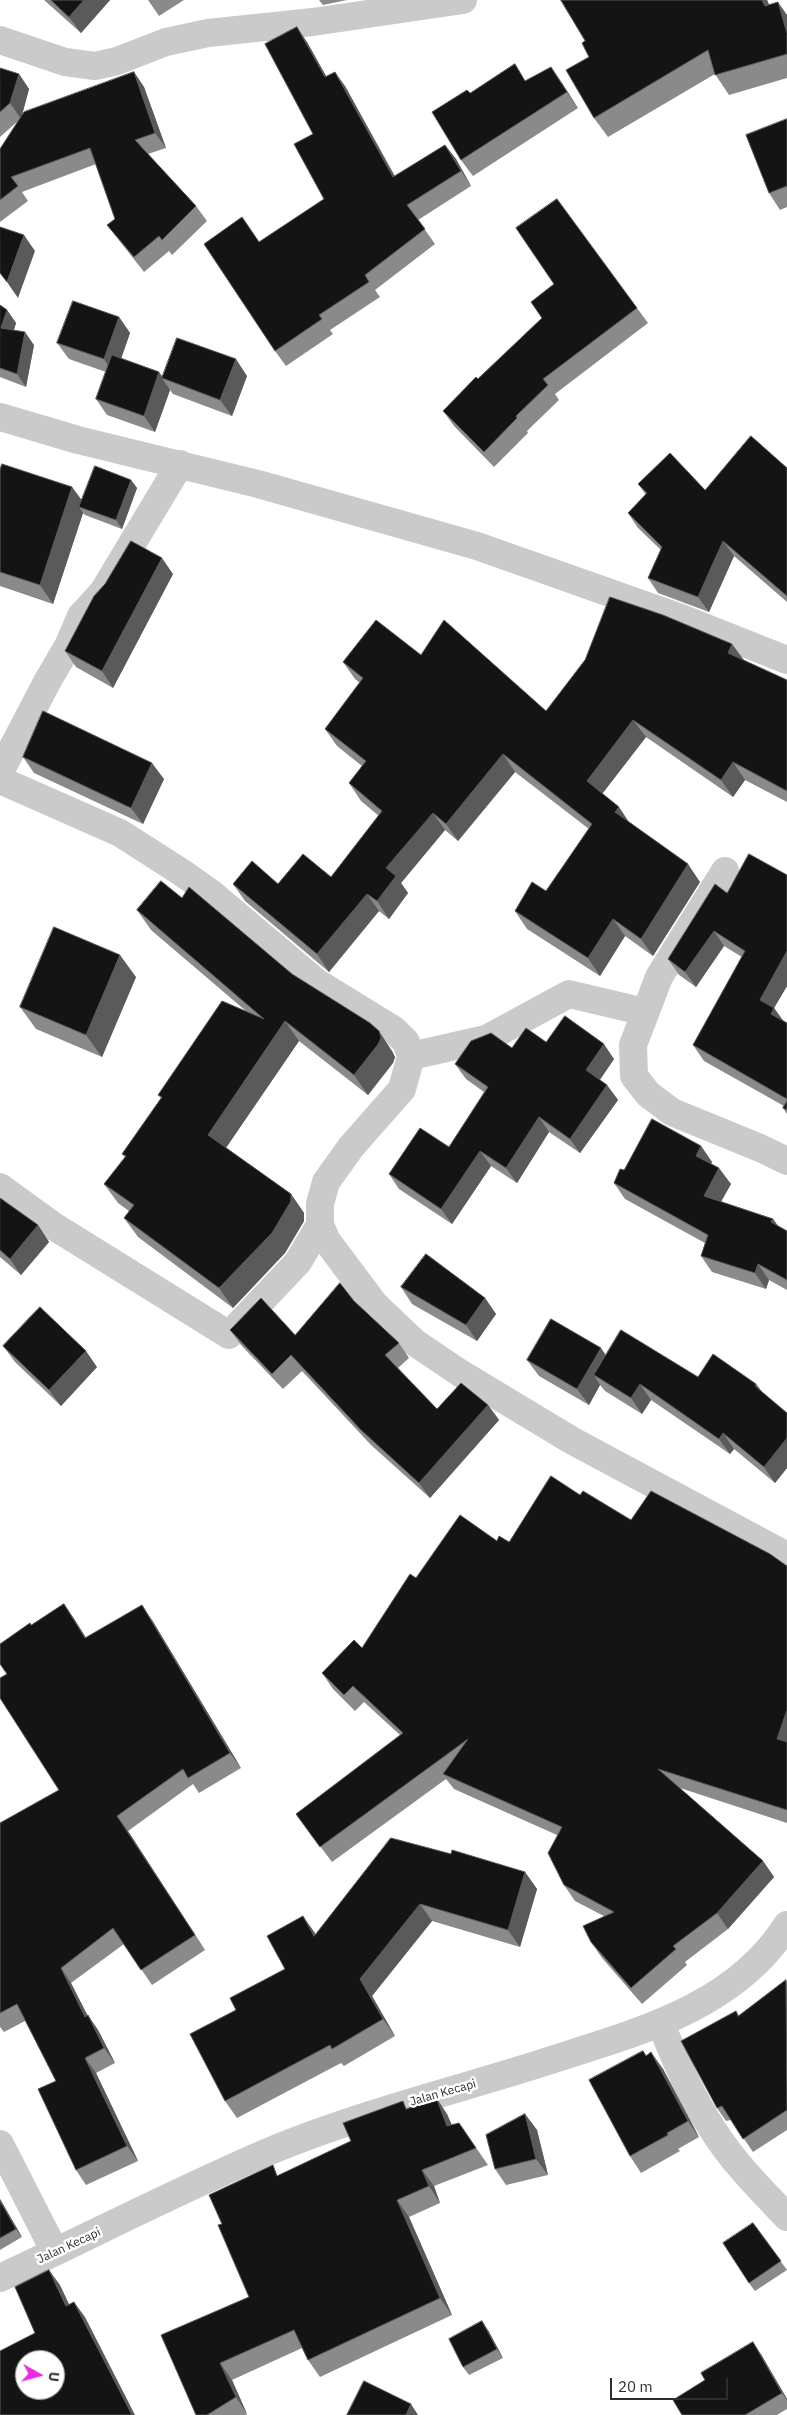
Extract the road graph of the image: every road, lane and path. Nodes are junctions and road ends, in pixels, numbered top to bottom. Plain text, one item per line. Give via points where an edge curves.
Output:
1 (463, 0) edge
2 (0, 40) edge
3 (0, 417) edge
4 (180, 464) junction
5 (787, 660) edge
6 (0, 772) edge
7 (0, 780) edge
8 (725, 871) dead end
9 (645, 1012) junction
10 (411, 1056) junction
11 (787, 1161) edge
12 (0, 1187) edge
13 (320, 1225) junction
14 (787, 1556) edge
15 (787, 1924) edge
16 (661, 2024) junction
17 (0, 2144) edge
18 (787, 2217) edge
19 (55, 2252) junction
20 (0, 2278) edge

1 - 2 street via 313,22 208,33 166,42 95,66 65,62
3 - 4 street via 78,440
4 - 5 street via 478,546 681,618
4 - 6 street via 102,592 81,616
7 - 10 street via 120,833 181,872 212,894 316,982 394,1030 406,1042
8 - 9 street via 659,977
9 - 10 street via 569,994 486,1039
9 - 11 street via 633,1045 634,1076 648,1094 672,1112
10 - 13 street via 402,1089 351,1147 326,1182 320,1204
12 - 13 street via 55,1227 229,1335 298,1262
13 - 14 street via 337,1256 370,1298 414,1342 571,1440
15 - 16 street, Jalan Kecapi via 777,1941 732,1984
16 - 18 street via 684,2081 713,2131
16 - 19 street, Jalan Kecapi via 380,2112 271,2151
17 - 19 street
19 - 20 street, Jalan Kecapi

